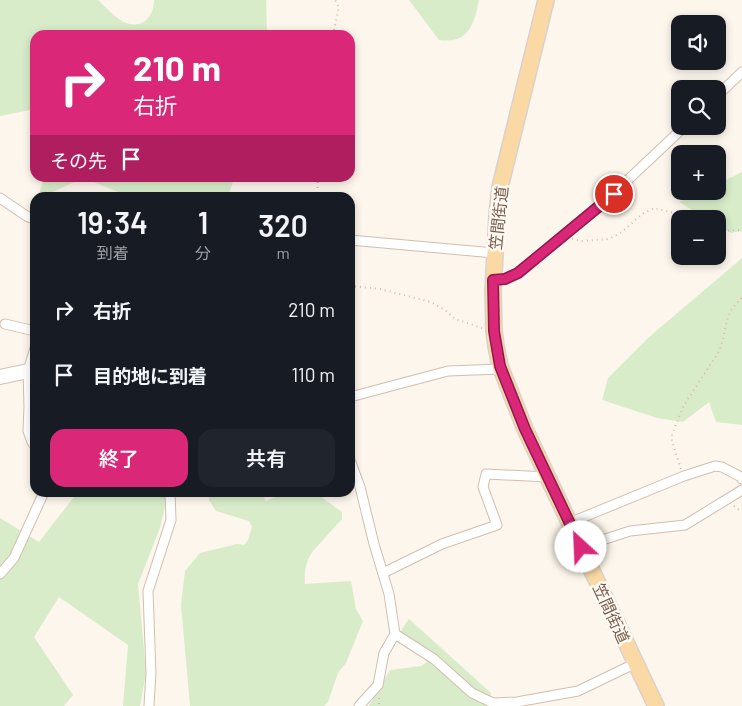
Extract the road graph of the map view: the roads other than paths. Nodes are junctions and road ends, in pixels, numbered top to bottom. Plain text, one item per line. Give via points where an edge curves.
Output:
1 (546, 0) edge
2 (742, 72) edge
3 (726, 87) edge
4 (676, 135) edge
5 (0, 198) edge
6 (30, 218) edge
7 (355, 240) edge
8 (494, 253) junction
9 (493, 280) junction
10 (5, 324) dead end
11 (30, 330) edge
12 (30, 364) edge
13 (501, 369) junction
14 (28, 371) junction
15 (0, 377) edge
16 (355, 395) edge
17 (30, 436) edge
18 (355, 474) edge
19 (547, 477) junction
20 (742, 480) edge
21 (739, 492) edge
22 (42, 497) edge
23 (170, 497) edge
24 (569, 523) junction
25 (581, 547) junction
26 (383, 573) junction
27 (0, 574) edge
28 (395, 634) junction
29 (636, 663) junction
30 (149, 706) edge
31 (359, 706) edge
32 (656, 706) edge

1 - 8 main road, 笠間街道 via 500,187
2 - 3 street
4 - 9 street via 614,194 515,275
5 - 6 street
7 - 8 street
8 - 9 main road, 笠間街道
9 - 13 main road, 笠間街道 via 494,331
10 - 11 street
12 - 14 street
13 - 16 street via 448,371
13 - 19 main road, 笠間街道
14 - 15 street
14 - 17 street
18 - 26 street
19 - 24 main road, 笠間街道
19 - 26 street via 486,474 483,487 497,525 442,544
20 - 21 street via 736,489
20 - 24 street via 715,466
21 - 25 street via 685,526 630,531
22 - 27 street via 14,558
23 - 30 street via 171,520 148,591
24 - 25 main road, 笠間街道
25 - 29 main road, 笠間街道
26 - 28 street
28 - 29 street via 434,660 472,693 493,703 578,691
28 - 31 street via 384,653 378,685
29 - 32 main road, 笠間街道

